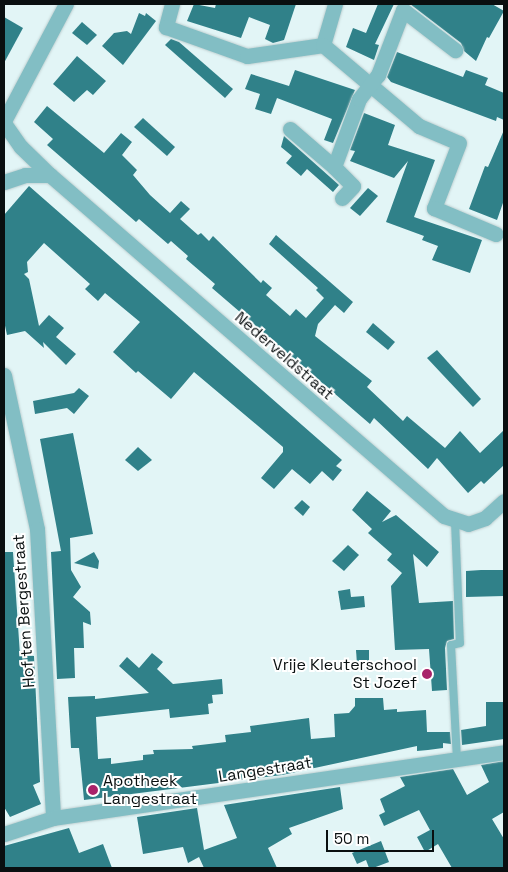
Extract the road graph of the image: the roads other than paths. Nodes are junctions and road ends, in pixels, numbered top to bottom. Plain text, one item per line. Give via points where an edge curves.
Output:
1 (66, 4) edge
2 (172, 4) edge
3 (335, 4) edge
4 (323, 45) junction
5 (454, 50) dead end
6 (372, 84) junction
7 (4, 122) edge
8 (290, 129) dead end
9 (334, 167) junction
10 (50, 175) junction
11 (4, 182) edge
12 (342, 198) dead end
13 (496, 234) dead end
14 (4, 375) edge
15 (504, 501) edge
16 (455, 521) junction
17 (504, 752) edge
18 (457, 758) junction
19 (54, 818) junction
20 (4, 834) edge

1 - 7 street
2 - 4 street via 166,27 247,56
3 - 4 street
4 - 6 street
5 - 6 street via 404,10
6 - 9 street via 359,99
6 - 13 street via 419,126 459,143 434,208
7 - 10 street, Nederveldstraat via 21,147
8 - 9 street
9 - 12 street via 353,186
10 - 11 street via 25,175
10 - 16 street, Nederveldstraat via 377,460 444,516
14 - 19 street, Hof ten Bergestraat via 37,528
15 - 16 street via 485,518 468,524
16 - 18 lane via 460,643 451,644
17 - 18 street, Langestraat
18 - 19 street, Langestraat
19 - 20 street, Langestraat

